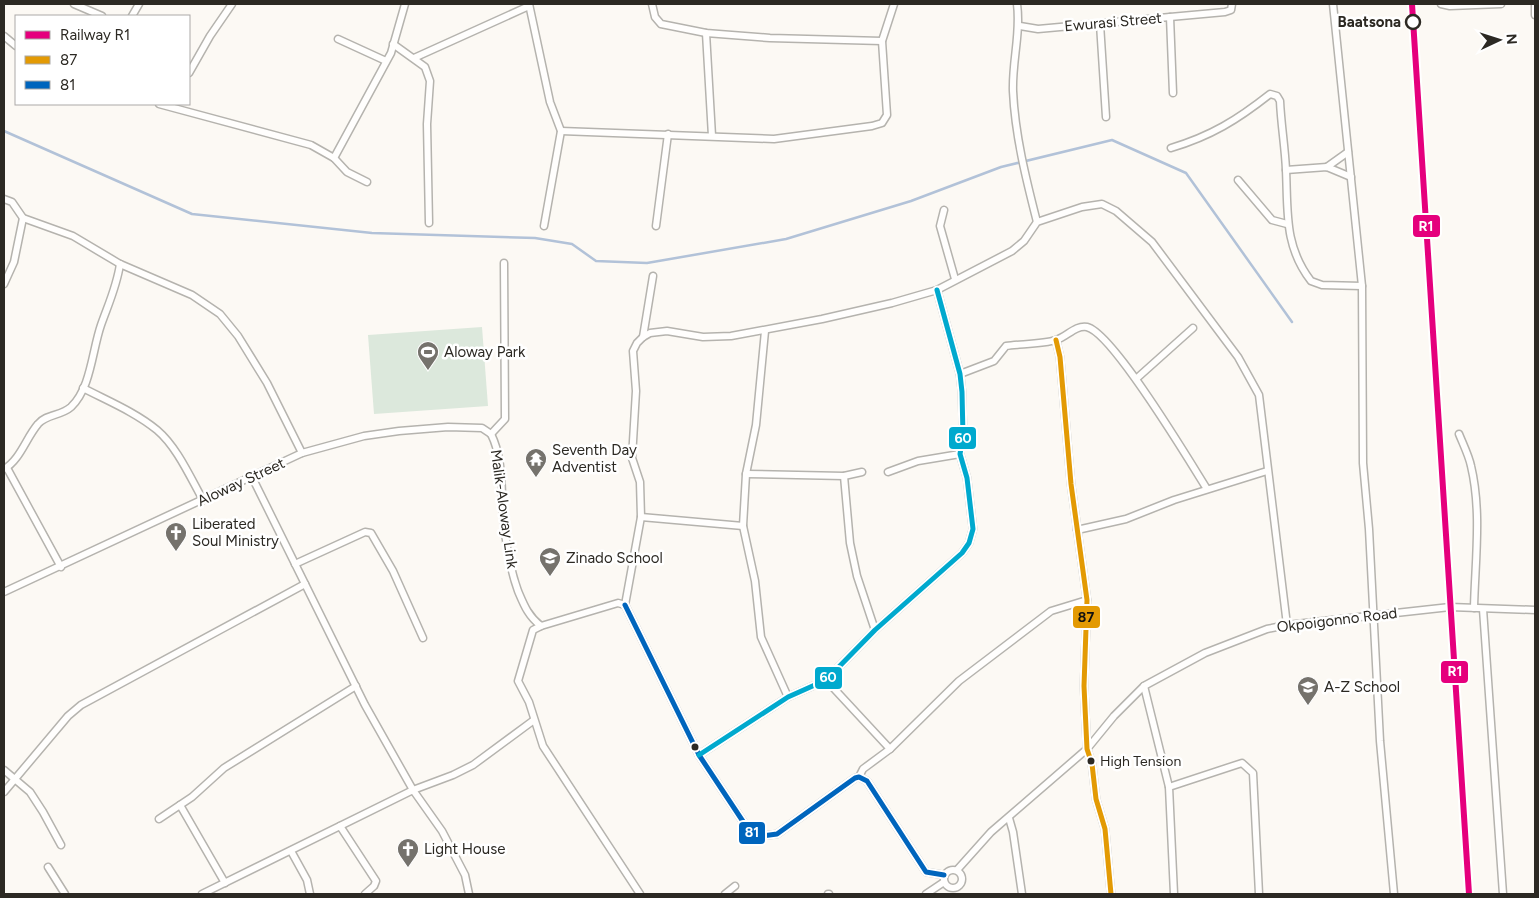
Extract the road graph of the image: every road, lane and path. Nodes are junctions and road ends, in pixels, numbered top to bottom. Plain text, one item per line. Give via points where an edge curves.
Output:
1 (74, 4) edge
2 (139, 4) edge
3 (232, 4) edge
4 (405, 4) edge
5 (652, 4) edge
6 (894, 4) edge
7 (1017, 4) edge
8 (1232, 4) edge
9 (1333, 4) edge
10 (1441, 4) edge
11 (1501, 4) edge
12 (1535, 4) edge
13 (529, 5) edge
14 (100, 15) edge
15 (133, 15) edge
16 (1535, 15) edge
17 (1170, 17) junction
18 (1100, 24) junction
19 (1020, 26) junction
20 (706, 33) junction
21 (4, 36) edge
22 (338, 39) dead end
23 (882, 41) junction
24 (392, 44) junction
25 (15, 45) edge
26 (414, 58) junction
27 (386, 61) junction
28 (190, 71) edge
29 (1173, 93) dead end
30 (178, 106) edge
31 (1106, 117) dead end
32 (561, 131) junction
33 (668, 134) junction
34 (712, 136) junction
35 (1171, 148) dead end
36 (1348, 152) junction
37 (334, 158) junction
38 (1328, 167) junction
39 (1286, 170) junction
40 (1351, 177) junction
41 (1238, 180) dead end
42 (367, 182) dead end
43 (4, 199) edge
44 (944, 210) dead end
45 (22, 218) junction
46 (1037, 222) junction
47 (429, 223) dead end
48 (1286, 224) junction
49 (544, 226) dead end
50 (656, 226) dead end
51 (504, 263) dead end
52 (120, 264) junction
53 (653, 276) dead end
54 (955, 279) junction
55 (4, 284) edge
56 (1362, 286) junction
57 (937, 290) junction
58 (1192, 328) dead end
59 (765, 331) junction
60 (643, 337) junction
61 (1056, 340) junction
62 (960, 374) junction
63 (1136, 379) junction
64 (83, 388) junction
65 (492, 434) junction
66 (1459, 434) dead end
67 (302, 453) junction
68 (960, 454) junction
69 (5, 469) edge
70 (1267, 471) junction
71 (862, 472) dead end
72 (888, 472) dead end
73 (746, 474) junction
74 (844, 476) junction
75 (252, 477) junction
76 (1207, 489) junction
77 (203, 500) junction
78 (641, 517) junction
79 (743, 526) junction
80 (1077, 530) junction
81 (295, 564) junction
82 (61, 567) junction
83 (305, 584) junction
84 (4, 592) edge
85 (1087, 600) junction
86 (625, 605) junction
87 (1474, 608) junction
88 (1483, 609) junction
89 (1535, 610) edge
90 (1374, 614) junction
91 (1287, 625) junction
92 (540, 626) junction
93 (875, 630) junction
94 (423, 638) dead end
95 (826, 680) junction
96 (356, 686) junction
97 (1144, 686) junction
98 (788, 697) junction
99 (534, 720) junction
100 (890, 749) junction
101 (1087, 749) junction
102 (699, 755) junction
103 (4, 770) edge
104 (859, 777) junction
105 (14, 780) junction
106 (1169, 787) junction
107 (413, 790) junction
108 (4, 792) edge
109 (180, 805) junction
110 (1009, 818) junction
111 (158, 819) dead end
112 (340, 826) junction
113 (61, 845) dead end
114 (291, 851) junction
115 (48, 867) dead end
116 (957, 870) junction
117 (944, 878) junction
118 (225, 883) junction
119 (735, 886) dead end
120 (959, 886) junction
121 (65, 894) edge
122 (202, 894) edge
123 (310, 894) edge
124 (365, 894) edge
125 (469, 894) edge
126 (640, 894) edge
127 (725, 894) edge
128 (926, 894) edge
129 (960, 894) edge
130 (1022, 894) edge
131 (1111, 894) edge
132 (1174, 894) edge
133 (1259, 894) edge
134 (1394, 894) edge
135 (1503, 894) edge

1 - 14 street
2 - 15 street
3 - 28 street
4 - 24 street
5 - 20 street via 655,17 661,24
6 - 23 street
7 - 19 street
8 - 17 street, Ewurasi Street via 1231,10 1226,12
9 - 36 street
10 - 11 street
12 - 16 street
13 - 26 street
13 - 32 street via 550,102
17 - 18 street, Ewurasi Street
17 - 29 street
18 - 19 street, Ewurasi Street via 1038,29
18 - 31 street
19 - 46 street via 1013,86 1024,172
20 - 23 street
20 - 34 street
21 - 25 street
22 - 27 street
23 - 34 street via 887,115 882,123 774,139
24 - 26 street
24 - 27 street
26 - 47 street via 425,67 430,81 427,124
27 - 37 street
30 - 37 street via 311,145
32 - 33 street
32 - 49 street
33 - 34 street
33 - 50 street
35 - 39 street via 1213,134 1270,94 1280,101
36 - 38 street
36 - 40 street
37 - 42 street via 348,172
38 - 39 street
38 - 40 street
39 - 48 street
40 - 56 street
41 - 48 street via 1272,220
43 - 45 street via 12,202
44 - 54 street via 940,226
45 - 52 street via 73,236
45 - 55 street via 14,262
46 - 54 street via 1024,241 1012,251
46 - 70 street via 1102,204 1116,211 1152,242 1238,357 1259,394
48 - 56 street via 1297,258 1311,281 1322,285
51 - 65 street via 505,419
52 - 64 street via 118,282 100,327
52 - 67 street via 192,295 220,314 267,383
53 - 60 street
54 - 57 street
56 - 90 street via 1363,463
57 - 59 street
57 - 62 street
58 - 63 street
59 - 60 street via 703,337 666,331
59 - 73 street via 756,425
60 - 78 street via 633,351 636,392 632,458 640,482
61 - 62 street via 1006,346 994,361
61 - 63 street via 1080,326 1090,328
61 - 80 street
62 - 68 street via 963,436
63 - 76 street
64 - 69 street via 72,406 42,419
64 - 77 street via 158,430 179,457
65 - 67 street, Aloway Street via 482,428 399,431 364,436
65 - 92 street, Malik-Aloway Link via 498,447 511,568 524,606
66 - 87 street via 1473,479 1478,548
67 - 75 street, Aloway Street
68 - 72 street via 918,461
68 - 93 street via 967,478 973,529 969,543 962,553
69 - 82 street
70 - 76 street
70 - 91 street
71 - 74 street
73 - 74 street
73 - 79 street
74 - 93 street via 850,542 857,576
75 - 77 street, Aloway Street
75 - 81 street
76 - 80 street via 1126,518
77 - 82 street, Aloway Street
78 - 79 street
78 - 86 street
79 - 98 street via 755,581 761,637
80 - 85 street
81 - 83 street
81 - 94 street via 365,532 371,533 393,571
82 - 84 street, Aloway Street
83 - 96 street
83 - 105 street via 81,705
85 - 100 street via 1051,611 959,682
85 - 101 street via 1084,686
86 - 92 street via 618,603
86 - 102 street
87 - 88 street, Okpoigonno Road
87 - 90 street, Okpoigonno Road
88 - 89 street, Okpoigonno Road
88 - 135 street
90 - 91 street, Okpoigonno Road
90 - 134 street via 1380,741
91 - 97 street, Okpoigonno Road via 1267,629 1205,654
92 - 99 street via 533,630 518,681
93 - 95 street
95 - 98 street
95 - 100 street
96 - 107 street
96 - 109 street via 224,768
97 - 101 street, Okpoigonno Road
97 - 106 street
98 - 102 street
99 - 107 street via 473,765
99 - 126 street via 542,746
100 - 104 street via 863,769
101 - 110 street, Okpoigonno Road
101 - 131 street via 1105,829
102 - 104 street via 750,832 762,836 777,834
103 - 105 street
104 - 117 street via 867,781 926,872
105 - 108 street
105 - 113 street via 30,792
106 - 132 street
106 - 133 street via 1242,762 1248,766 1253,773
107 - 112 street
107 - 125 street via 442,831 465,875
109 - 111 street
109 - 118 street
110 - 116 street, Okpoigonno Road via 991,832
110 - 130 street
112 - 114 street
112 - 124 street via 376,881
114 - 118 street
114 - 123 street via 307,880
115 - 121 street
116 - 117 street via 952,869
116 - 120 street via 962,876
117 - 120 street via 950,888
117 - 128 street
118 - 122 street
119 - 127 street
120 - 129 street

